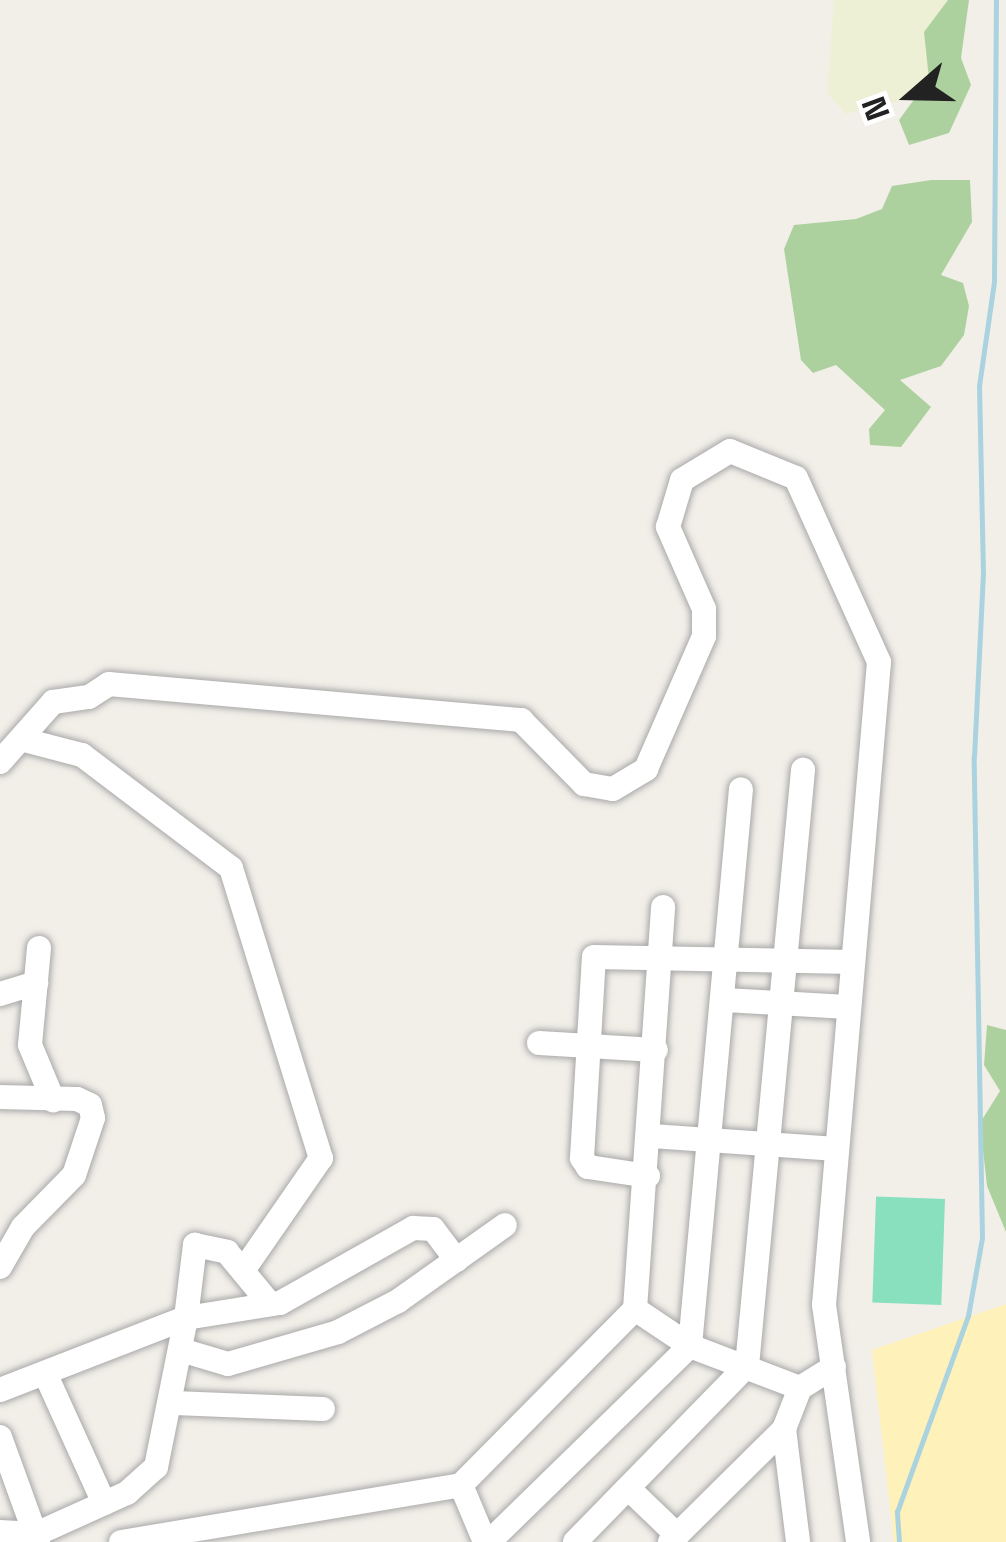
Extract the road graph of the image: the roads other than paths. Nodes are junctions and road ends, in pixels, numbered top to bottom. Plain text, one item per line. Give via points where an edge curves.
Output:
1 (24, 740) junction
2 (0, 762) edge
3 (803, 770) dead end
4 (741, 789) dead end
5 (663, 907) dead end
6 (39, 948) dead end
7 (661, 953) junction
8 (728, 956) junction
9 (786, 958) junction
10 (853, 962) junction
11 (36, 983) junction
12 (0, 994) edge
13 (724, 1000) junction
14 (783, 1004) junction
15 (849, 1006) junction
16 (539, 1043) dead end
17 (588, 1046) junction
18 (656, 1050) junction
19 (0, 1097) edge
20 (53, 1100) junction
21 (652, 1136) junction
22 (713, 1142) junction
23 (770, 1146) junction
24 (837, 1149) junction
25 (648, 1176) junction
26 (506, 1225) dead end
27 (456, 1260) junction
28 (0, 1267) edge
29 (244, 1269) junction
30 (268, 1304) junction
31 (635, 1309) junction
32 (186, 1318) junction
33 (690, 1346) junction
34 (181, 1351) junction
35 (747, 1366) junction
36 (834, 1366) junction
37 (45, 1372) junction
38 (800, 1388) junction
39 (0, 1390) edge
40 (174, 1403) junction
41 (323, 1409) dead end
42 (784, 1429) junction
43 (0, 1437) edge
44 (461, 1485) junction
45 (628, 1488) junction
46 (104, 1503) junction
47 (277, 1530) edge
48 (0, 1532) edge
49 (37, 1538) edge
50 (673, 1538) edge
51 (121, 1542) edge
52 (487, 1542) edge
53 (575, 1542) edge
54 (798, 1542) edge
55 (858, 1542) edge

1 - 2 street
1 - 10 street via 53,702 89,697 109,684 303,699 521,719 584,784 613,789 653,758 704,636 704,609 668,527 682,480 708,458 753,455 796,478 879,662
1 - 29 street via 82,755 231,868 321,1157
3 - 9 street
4 - 8 street
5 - 7 street
6 - 11 street
7 - 8 street
7 - 17 street via 594,957
7 - 18 street
8 - 9 street
8 - 13 street
9 - 10 street
9 - 14 street
10 - 15 street
11 - 12 street
11 - 20 street via 30,1045
13 - 14 street
13 - 22 street
14 - 15 street
14 - 23 street
15 - 24 street
16 - 17 street
17 - 18 street
17 - 25 street via 583,1158 588,1167
18 - 21 street
19 - 20 street
20 - 28 street via 90,1105 88,1140 74,1174 23,1227
21 - 22 street
21 - 25 street
22 - 23 street
22 - 33 street
23 - 24 street
23 - 35 street
24 - 36 street via 824,1305
25 - 31 street
26 - 27 street
27 - 30 street via 434,1229 413,1228 345,1273
27 - 34 street via 398,1301 268,1358 228,1364
29 - 30 street
29 - 32 street via 227,1252 195,1244
30 - 32 street
31 - 33 street
31 - 44 street
32 - 34 street
32 - 37 street
33 - 35 street
33 - 52 street
34 - 40 street
35 - 38 street
35 - 45 street
36 - 38 street
36 - 55 street
37 - 39 street
37 - 46 street
38 - 42 street
40 - 41 street
40 - 46 street via 156,1467
42 - 50 street
42 - 54 street
43 - 49 street
44 - 47 street
44 - 52 street
45 - 50 street
45 - 53 street
46 - 49 street
47 - 51 street
48 - 49 street

